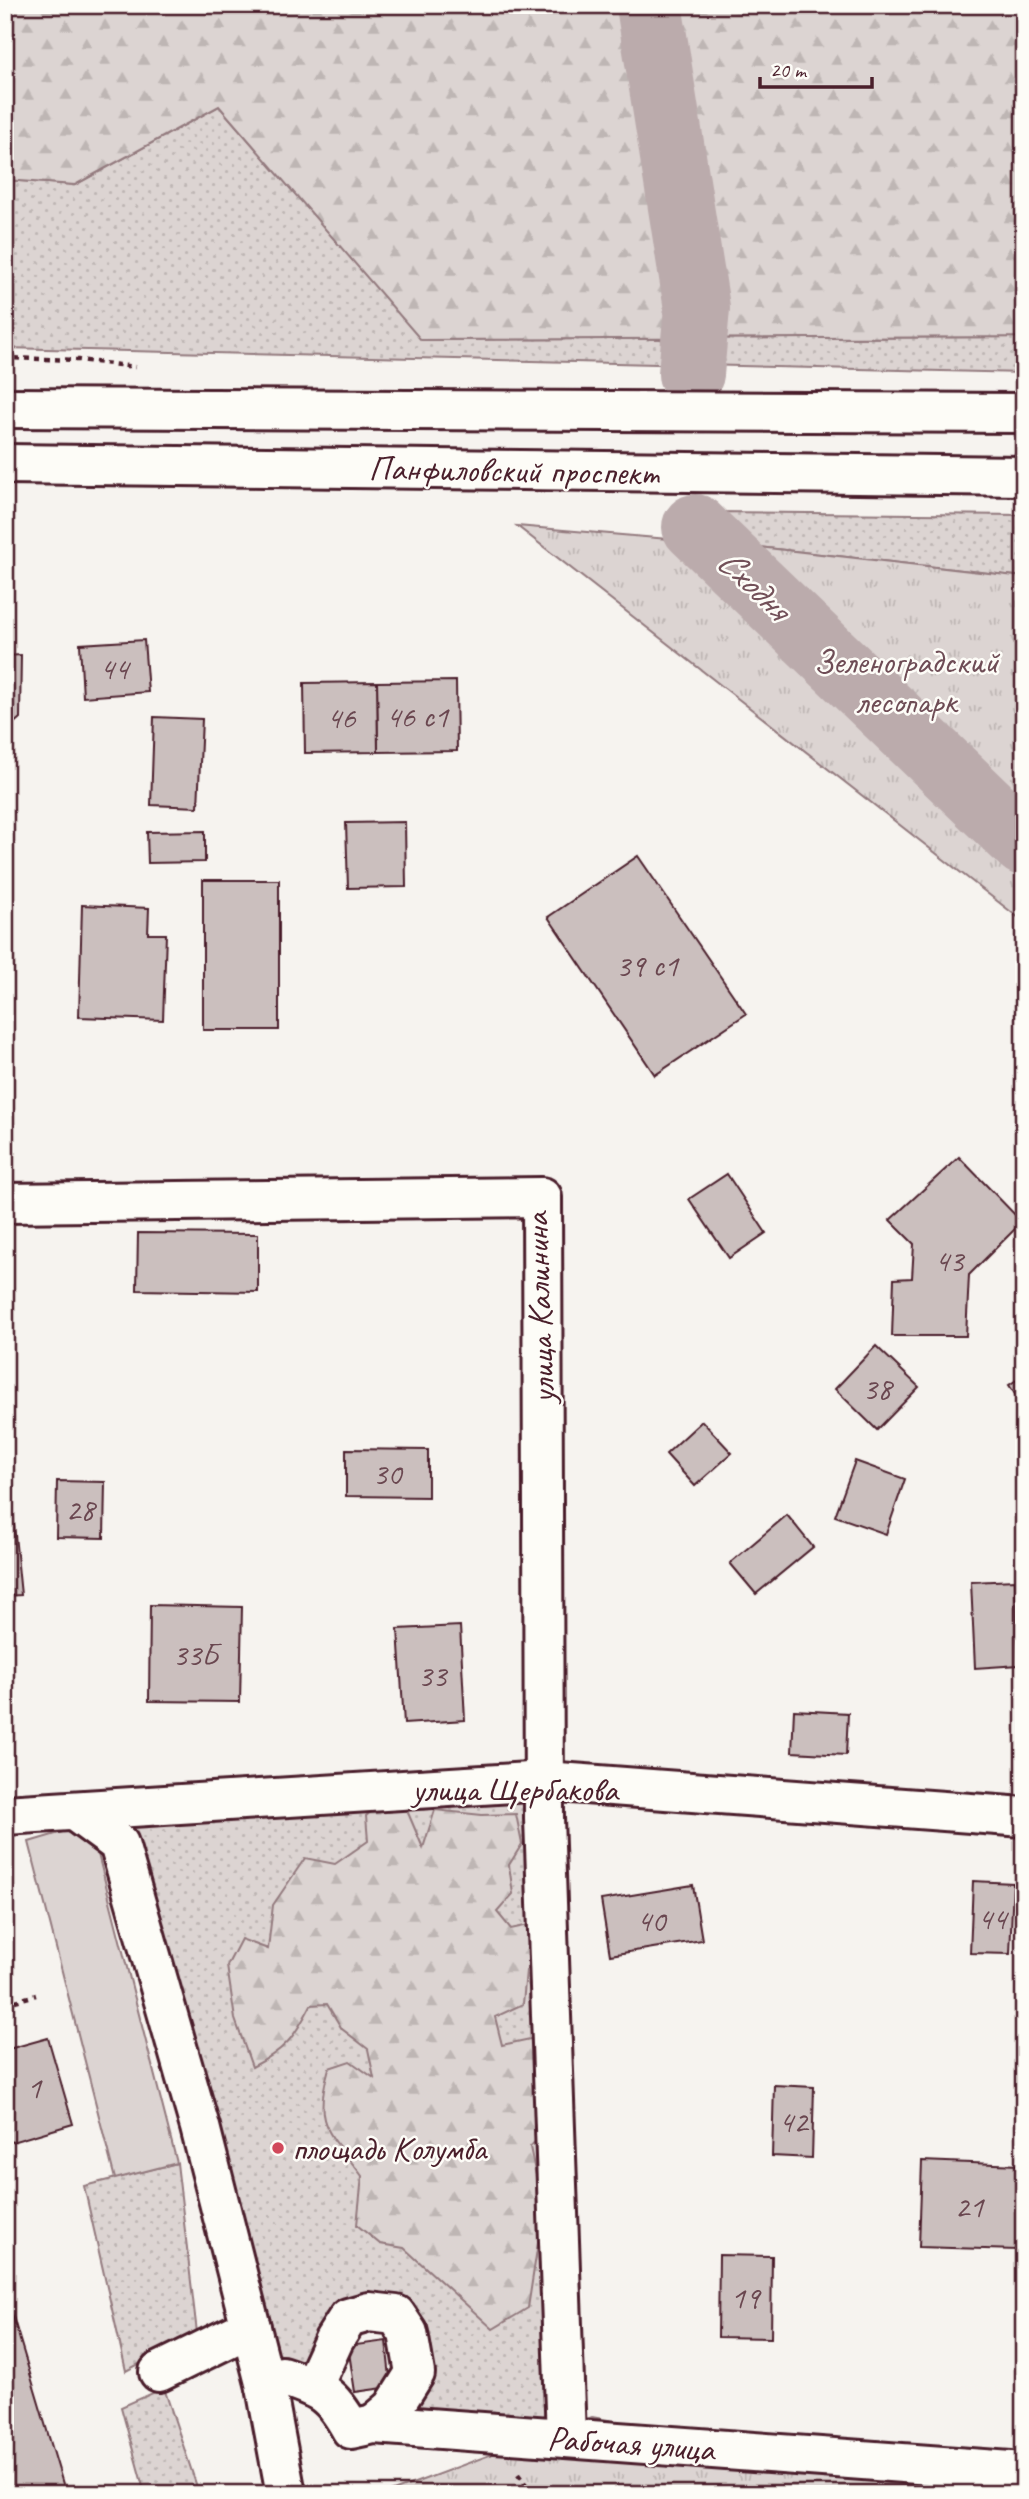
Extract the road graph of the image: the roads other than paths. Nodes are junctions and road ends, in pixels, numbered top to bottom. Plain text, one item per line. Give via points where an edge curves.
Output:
1 (5, 408) edge
2 (1024, 413) edge
3 (5, 464) edge
4 (1024, 476) edge
5 (5, 1203) edge
6 (545, 1781) junction
7 (74, 1811) junction
8 (5, 1815) edge
9 (1024, 1816) edge
10 (251, 2327) junction
11 (159, 2372) dead end
12 (313, 2386) junction
13 (266, 2387) junction
14 (374, 2424) junction
15 (566, 2438) junction
16 (1024, 2472) edge
17 (286, 2494) edge

1 - 2 street, Панфиловский проспект
3 - 4 street, Панфиловский проспект
5 - 6 street, улица Калинина via 542,1197
6 - 7 street, улица Щербакова
6 - 9 street, улица Щербакова
6 - 15 street
7 - 8 street, улица Щербакова
7 - 10 street via 119,1844 200,2127
10 - 11 street
10 - 13 street
12 - 13 street, Рабочая улица via 282,2376
12 - 14 street, Рабочая улица via 336,2401 351,2430
12 - 14 street via 348,2318 369,2312 396,2315 408,2333 415,2373 393,2408
13 - 17 street
14 - 15 street, Рабочая улица
15 - 16 street, Рабочая улица

